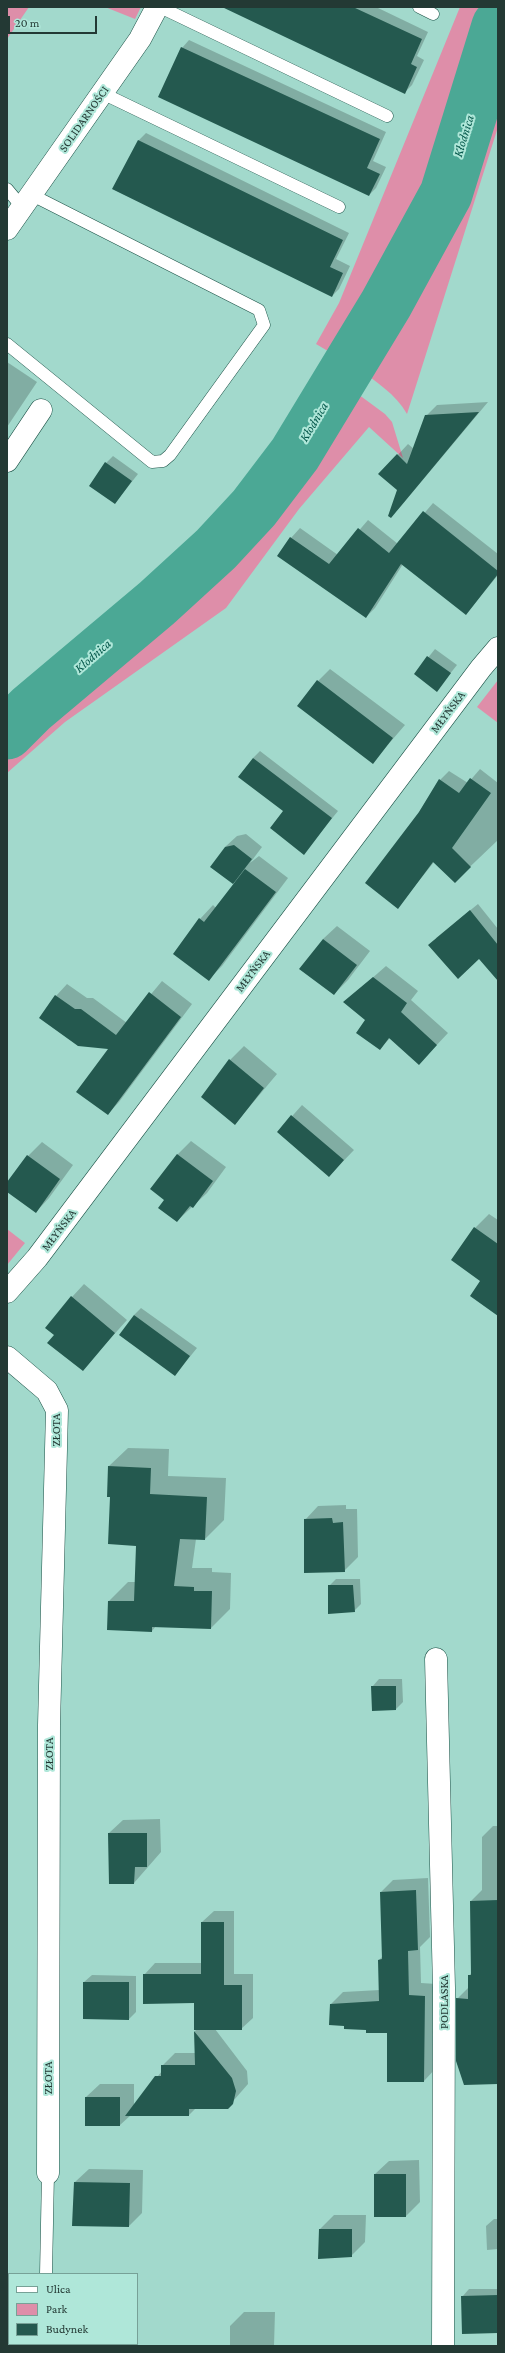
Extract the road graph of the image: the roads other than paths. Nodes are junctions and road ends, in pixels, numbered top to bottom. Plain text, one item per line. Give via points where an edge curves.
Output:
1 (158, 7) edge
2 (419, 7) edge
3 (433, 14) dead end
4 (102, 93) junction
5 (387, 116) dead end
6 (7, 189) edge
7 (26, 201) junction
8 (339, 206) dead end
9 (7, 229) edge
10 (7, 344) edge
11 (41, 410) dead end
12 (7, 461) edge
13 (498, 648) edge
14 (7, 1292) edge
15 (7, 1357) edge
16 (436, 1659) dead end
17 (48, 2173) joint
18 (46, 2273) edge
19 (443, 2346) edge

1 - 4 street, SOLIDARNOŚCI via 140,39
1 - 5 lane
2 - 3 lane
4 - 7 street, SOLIDARNOŚCI
4 - 8 lane
6 - 7 lane
7 - 9 street, SOLIDARNOŚCI
7 - 10 lane via 259,310 264,325 163,462 152,462
11 - 12 street
13 - 14 street, MŁYŃSKA via 37,1258
15 - 17 street, ZŁOTA via 47,1391 57,1410 49,1725
16 - 19 street, PODLASKA via 444,1988
17 - 18 lane

